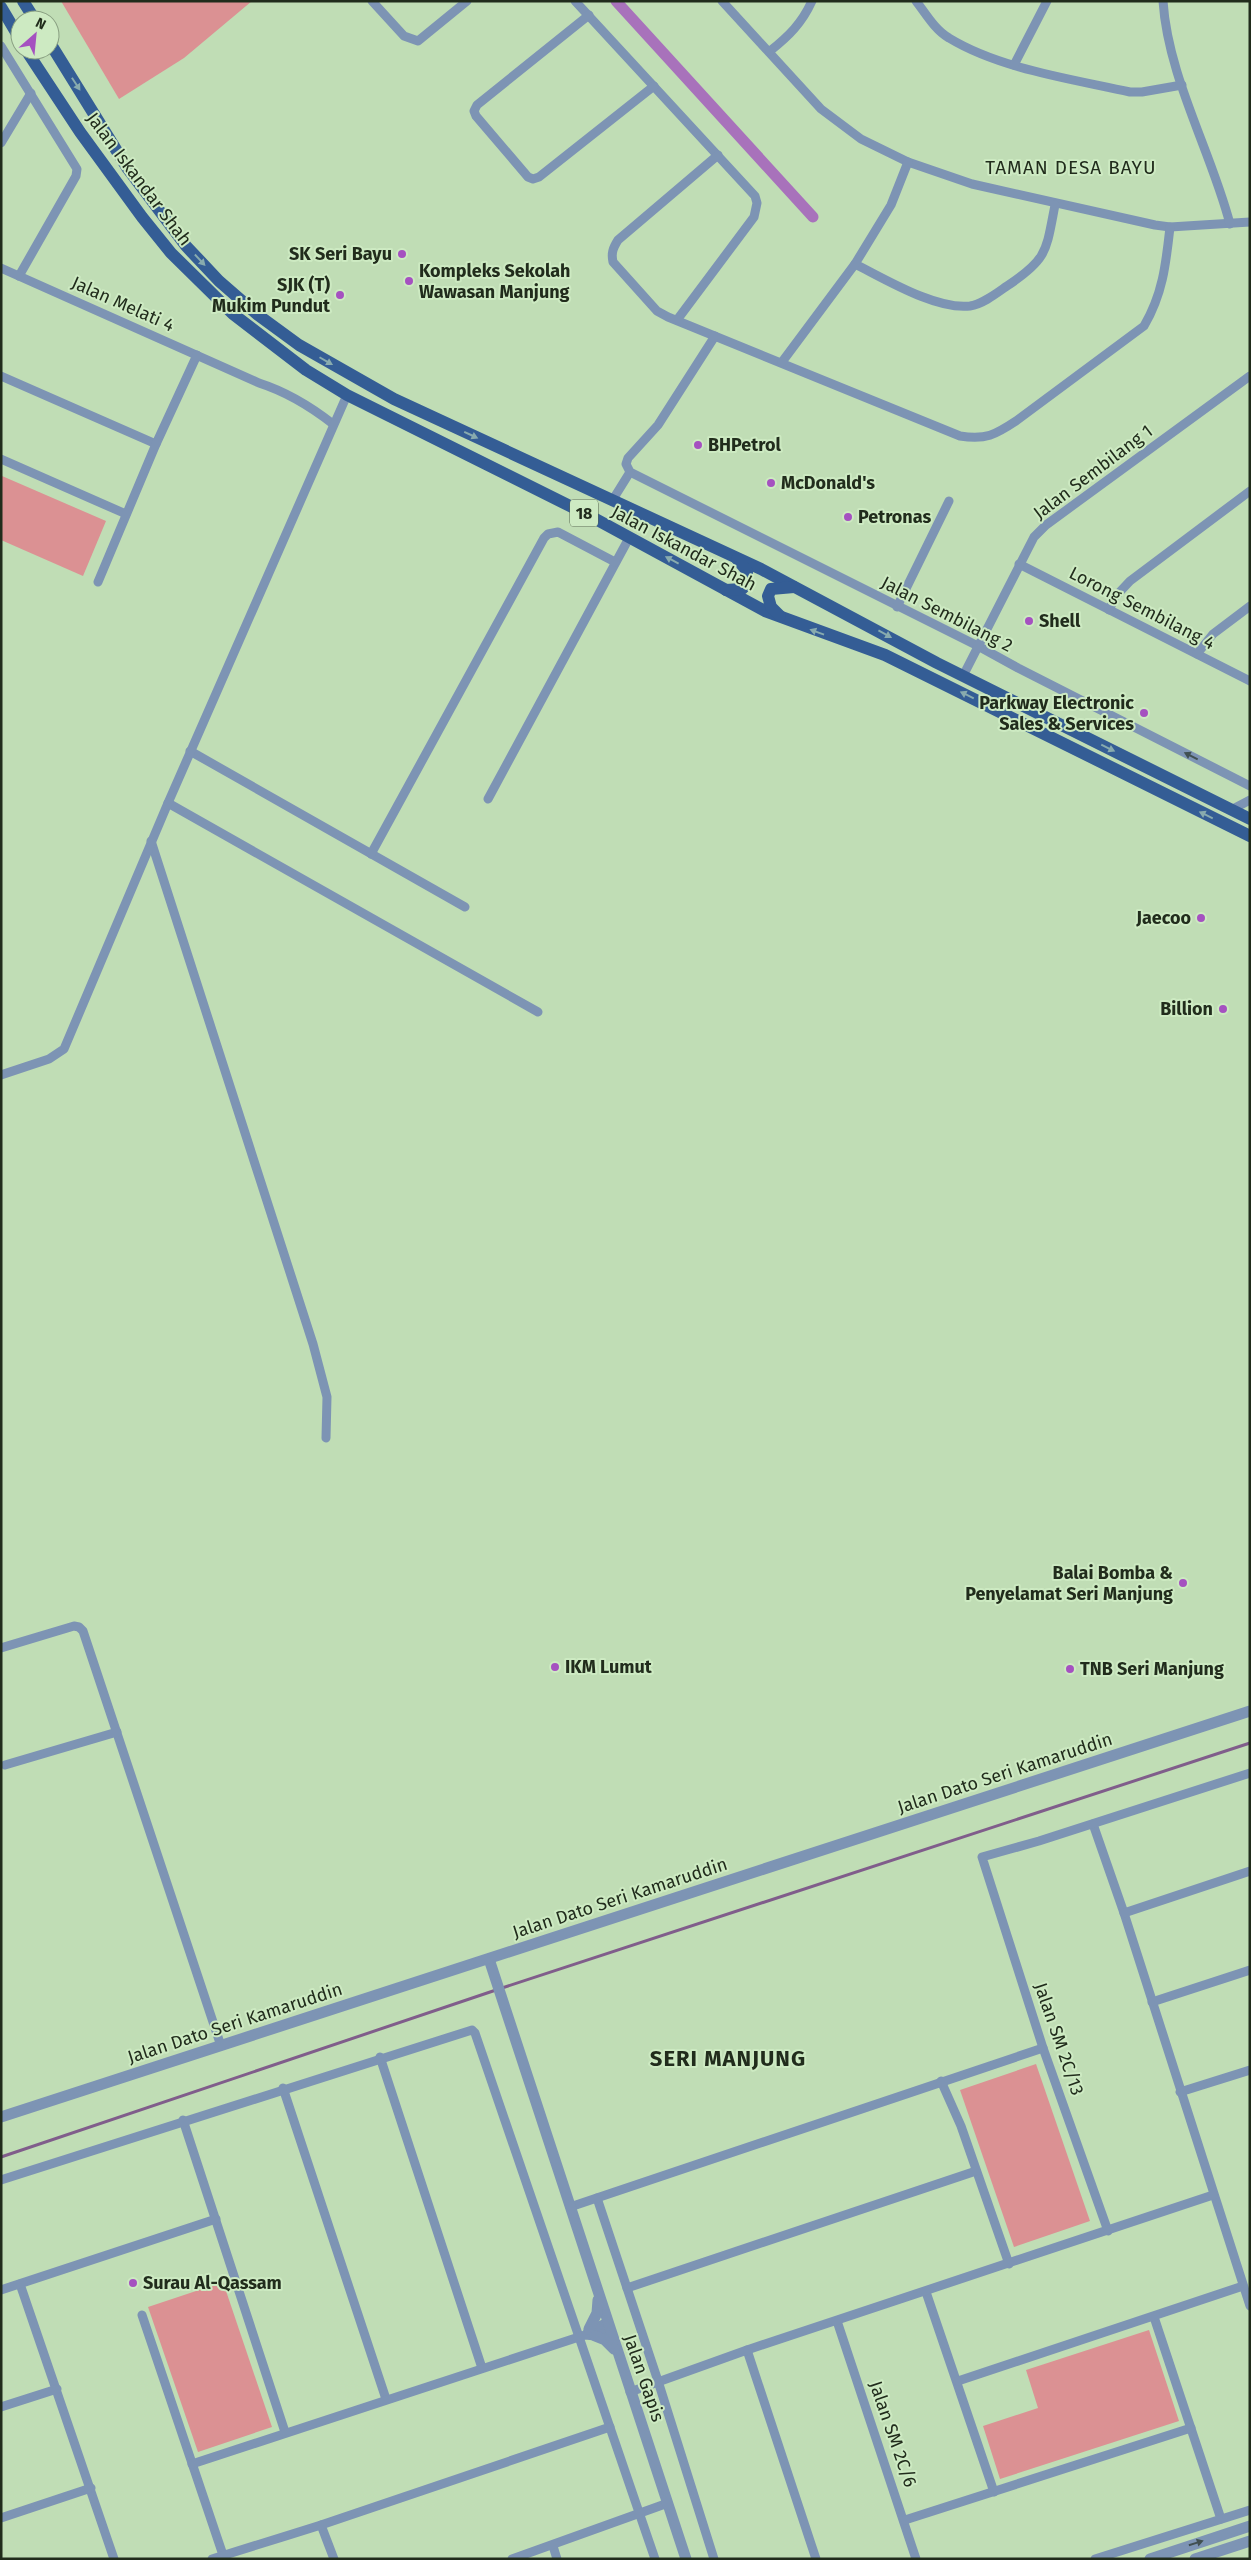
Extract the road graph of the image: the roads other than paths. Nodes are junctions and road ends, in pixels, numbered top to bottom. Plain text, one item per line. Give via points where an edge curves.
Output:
1 (372, 1) edge
2 (467, 1) edge
3 (575, 1) edge
4 (722, 1) edge
5 (812, 1) edge
6 (916, 1) edge
7 (1047, 1) edge
8 (1163, 1) edge
9 (1, 7) edge
10 (588, 15) junction
11 (10, 22) edge
12 (1, 46) edge
13 (770, 51) junction
14 (60, 59) edge
15 (33, 60) edge
16 (1014, 65) junction
17 (1182, 85) junction
18 (654, 86) junction
19 (31, 93) junction
20 (1, 143) edge
21 (718, 156) junction
22 (908, 162) junction
23 (1055, 205) junction
24 (1250, 222) edge
25 (1230, 224) junction
26 (1170, 227) junction
27 (855, 264) junction
28 (1, 268) edge
29 (19, 276) junction
30 (677, 320) junction
31 (715, 336) junction
32 (197, 355) junction
33 (782, 362) junction
34 (1, 376) edge
35 (1250, 376) edge
36 (347, 395) junction
37 (333, 424) junction
38 (156, 444) junction
39 (1, 459) edge
40 (630, 472) junction
41 (1250, 491) edge
42 (612, 501) junction
43 (949, 501) dead end
44 (126, 514) junction
45 (628, 538) junction
46 (733, 556) junction
47 (616, 562) junction
48 (1019, 564) junction
49 (98, 582) dead end
50 (797, 587) junction
51 (724, 590) junction
52 (1250, 606) edge
53 (897, 607) junction
54 (1109, 610) junction
55 (782, 618) junction
56 (978, 646) junction
57 (1197, 654) junction
58 (963, 676) junction
59 (1250, 681) edge
60 (190, 751) junction
61 (1250, 786) edge
62 (488, 800) dead end
63 (1250, 800) edge
64 (168, 804) junction
65 (1231, 810) junction
66 (1250, 819) edge
67 (1250, 836) edge
68 (151, 842) junction
69 (371, 854) junction
70 (465, 907) dead end
71 (538, 1012) dead end
72 (1, 1075) edge
73 (326, 1438) dead end
74 (1, 1648) edge
75 (1250, 1711) edge
76 (117, 1732) junction
77 (5, 1765) dead end
78 (1250, 1772) edge
79 (1093, 1824) junction
80 (1250, 1871) edge
81 (1124, 1912) junction
82 (489, 1959) junction
83 (1250, 1970) edge
84 (1152, 2002) junction
85 (221, 2046) junction
86 (1043, 2048) junction
87 (380, 2057) junction
88 (1250, 2070) edge
89 (941, 2081) junction
90 (283, 2088) junction
91 (1180, 2092) junction
92 (1, 2117) edge
93 (183, 2120) junction
94 (976, 2171) junction
95 (1, 2180) edge
96 (1213, 2195) junction
97 (597, 2198) junction
98 (570, 2207) junction
99 (216, 2219) junction
100 (1108, 2231) junction
101 (1009, 2264) junction
102 (20, 2284) junction
103 (1243, 2286) junction
104 (627, 2288) junction
105 (1, 2290) edge
106 (926, 2292) junction
107 (598, 2297) junction
108 (1250, 2306) edge
109 (142, 2314) dead end
110 (1154, 2317) junction
111 (837, 2321) junction
112 (608, 2327) junction
113 (588, 2334) junction
114 (616, 2350) junction
115 (747, 2350) junction
116 (482, 2368) junction
117 (658, 2381) junction
118 (958, 2381) junction
119 (57, 2389) junction
120 (630, 2392) junction
121 (386, 2399) junction
122 (1, 2407) edge
123 (610, 2427) junction
124 (1191, 2428) junction
125 (285, 2432) junction
126 (192, 2464) junction
127 (90, 2488) junction
128 (994, 2492) junction
129 (668, 2503) junction
130 (1250, 2510) edge
131 (639, 2514) junction
132 (1, 2518) edge
133 (1221, 2519) junction
134 (904, 2520) junction
135 (321, 2525) junction
136 (1250, 2526) edge
137 (1250, 2541) edge
138 (553, 2546) junction
139 (223, 2555) junction
140 (114, 2559) edge
141 (212, 2559) edge
142 (334, 2559) edge
143 (512, 2559) edge
144 (557, 2559) edge
145 (655, 2559) edge
146 (686, 2559) edge
147 (714, 2559) edge
148 (816, 2559) edge
149 (916, 2559) edge
150 (1095, 2559) edge
151 (1150, 2559) edge
152 (1195, 2559) edge

1 - 2 street via 404,36 418,41
3 - 10 street
4 - 13 street
5 - 13 street via 793,33
6 - 16 street via 949,38
7 - 16 street
8 - 17 street
9 - 11 main road
10 - 18 street
10 - 18 street via 474,110 528,176 533,179 539,177
12 - 19 street
13 - 22 street via 821,109 861,139
14 -> 42 main road, Jalan Iskandar Shah / 18 via 158,210 219,281 258,315 368,386
15 - 36 main road, Jalan Iskandar Shah / 18 via 80,132 171,253 207,290 265,340
16 - 17 street via 1130,92
17 - 25 street via 1220,185
18 - 21 street
19 - 20 street
19 - 29 street via 77,169
21 - 30 street via 755,196 756,210
21 - 30 street via 618,240 611,254 613,262 657,311
22 - 23 street via 972,184
22 - 27 street via 892,205
23 - 26 street
23 - 27 street via 1049,239 1041,260 1031,271 970,306 947,304 917,295
24 - 25 street
25 - 26 street
26 - 33 street via 1164,279 1155,307 1144,326 999,433 979,439 960,436
27 - 33 street
28 - 29 street, Jalan Melati 4
29 - 32 street, Jalan Melati 4
30 - 31 street
31 - 33 street
31 - 40 street via 658,425 628,458 626,464
32 - 37 street, Jalan Melati 4 via 302,402
32 - 38 street
34 - 38 street
35 - 48 street, Jalan Sembilang 1 via 1046,525 1034,536
36 - 37 street
36 - 45 main road, Jalan Iskandar Shah / 18
37 - 60 street
38 - 44 street
39 - 44 street
40 - 42 street
40 - 53 street, Jalan Sembilang 2
41 - 54 street via 1130,581
42 - 46 main road, Jalan Iskandar Shah / 18
43 - 53 street
44 - 49 street
45 - 47 street
51 -> 45 main road, Jalan Iskandar Shah / 18
46 - 50 main road, Jalan Iskandar Shah / 18
46 - 51 main road via 747,571 747,584 742,589
47 - 62 street
47 - 69 street via 558,532 544,538
48 - 54 street, Lorong Sembilang 4
48 - 56 street, Jalan Sembilang 1
50 - 55 main road via 771,589 768,596 771,607
50 -> 58 main road, Jalan Iskandar Shah / 18
51 - 55 main road, Jalan Iskandar Shah / 18
52 - 57 street via 1213,634
53 - 56 street, Jalan Sembilang 2
54 - 57 street, Lorong Sembilang 4
67 -> 55 main road, Jalan Iskandar Shah / 18 via 885,655
56 - 58 street, Jalan Sembilang 1
61 -> 56 street, Jalan Sembilang 2
57 - 59 street, Lorong Sembilang 4
58 -> 65 main road, Jalan Iskandar Shah / 18
60 - 64 street
60 - 69 street
63 - 65 street
64 - 68 street
64 - 71 street
65 - 66 main road, Jalan Iskandar Shah / 18
68 - 72 street via 64,1049 49,1059
68 - 73 street via 313,1344 327,1398
69 - 70 street
74 - 76 street via 79,1627
75 - 82 street, Jalan Dato Seri Kamaruddin
76 - 77 street
76 - 85 street
78 - 79 street
79 - 81 street
79 - 86 street, Jalan SM 2C/13 via 982,1857
80 - 81 street
81 - 84 street
82 - 85 street, Jalan Dato Seri Kamaruddin
82 - 98 street, Jalan Gapis
83 - 84 street
84 - 91 street
85 - 92 street, Jalan Dato Seri Kamaruddin
86 - 89 street
86 - 100 street, Jalan SM 2C/13
87 - 90 street
87 - 113 street via 467,2029 475,2033
87 - 116 street
88 - 91 street
89 - 94 street
89 - 97 street
90 - 93 street
90 - 121 street
91 - 96 street
93 - 95 street
93 - 99 street
94 - 101 street
94 - 104 street
96 - 100 street
96 - 103 street
97 - 98 street
97 - 104 street
98 - 107 street, Jalan Gapis
99 - 102 street
99 - 125 street
100 - 101 street
101 - 106 street
102 - 105 street
102 - 119 street
103 - 108 street
103 - 110 street
104 - 117 street
106 - 111 street
106 - 118 street
107 - 112 street, Jalan Gapis
107 - 113 street via 597,2313
109 - 126 street
110 - 118 street
110 - 124 street
111 - 115 street
111 - 134 street, Jalan SM 2C/6
112 - 113 street
112 - 114 street, Jalan Gapis
113 - 114 street via 605,2340
113 - 116 street
113 - 123 street
114 - 120 street, Jalan Gapis
115 - 117 street
115 - 148 street
116 - 121 street
117 - 120 street
117 - 147 street
118 - 128 street
119 - 122 street
119 - 127 street
120 - 129 street, Jalan Gapis
121 - 125 street
123 - 131 street
123 - 135 street
124 - 128 street
124 - 133 street
125 - 126 street
126 - 139 street
127 - 132 street
127 - 140 street
128 - 134 street
129 - 131 street
129 - 146 street, Jalan Gapis
130 - 133 street
131 - 138 street
131 - 145 street
133 - 150 street
134 - 149 street, Jalan SM 2C/6
135 - 139 street
135 - 142 street
151 -> 136 street
137 - 152 street
138 - 143 street
138 - 144 street
139 - 141 street

